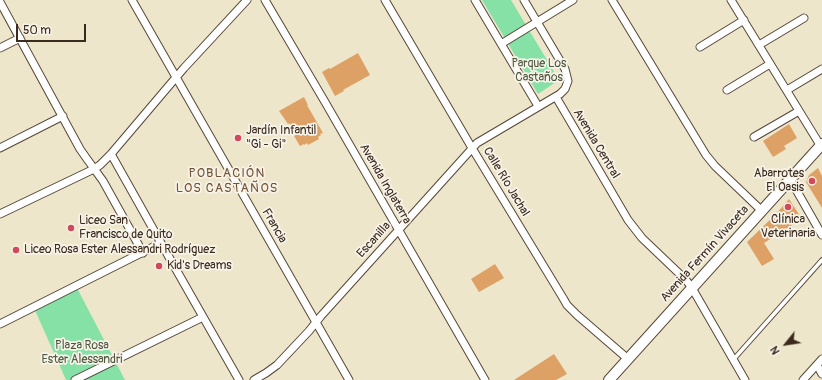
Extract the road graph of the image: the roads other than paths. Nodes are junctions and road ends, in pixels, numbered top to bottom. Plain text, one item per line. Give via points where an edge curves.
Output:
1 (132, 0) edge
2 (246, 0) edge
3 (265, 0) edge
4 (385, 0) edge
5 (475, 0) edge
6 (524, 0) edge
7 (573, 0) edge
8 (612, 0) edge
9 (733, 1) edge
10 (0, 2) edge
11 (804, 18) dead end
12 (744, 20) junction
13 (537, 22) junction
14 (20, 38) junction
15 (501, 44) junction
16 (759, 45) junction
17 (700, 47) dead end
18 (0, 48) edge
19 (770, 64) junction
20 (822, 69) edge
21 (176, 77) junction
22 (727, 90) dead end
23 (787, 90) junction
24 (556, 97) junction
25 (538, 106) junction
26 (799, 111) junction
27 (63, 116) junction
28 (754, 137) dead end
29 (821, 144) edge
30 (0, 148) edge
31 (472, 148) junction
32 (111, 154) junction
33 (94, 169) junction
34 (790, 179) junction
35 (762, 211) junction
36 (0, 214) edge
37 (398, 230) junction
38 (822, 235) edge
39 (161, 244) junction
40 (143, 253) junction
41 (822, 260) edge
42 (692, 288) junction
43 (203, 317) junction
44 (316, 322) junction
45 (0, 324) edge
46 (628, 359) junction
47 (733, 360) junction
48 (819, 362) edge
49 (822, 374) edge
50 (75, 380) edge
51 (239, 380) edge
52 (254, 380) edge
53 (349, 380) edge
54 (485, 380) edge
55 (609, 380) edge
56 (745, 380) edge
57 (803, 380) edge

1 - 21 street, Francia
2 - 21 street
3 - 37 street, Avenida Inglaterra
4 - 31 street, Calle Río Jachal
5 - 15 street
6 - 13 street
7 - 13 street
8 - 35 street via 706,155
9 - 12 street
10 - 14 street
11 - 16 street
12 - 16 street
12 - 17 street
13 - 15 street
13 - 24 street via 566,73 566,87
14 - 18 street
14 - 27 street
15 - 25 street
16 - 19 street
19 - 22 street
19 - 23 street
20 - 23 street
21 - 32 street
21 - 44 street, Francia
23 - 26 street
24 - 25 street, Escanilla
24 - 42 street, Avenida Central via 635,229
25 - 31 street, Escanilla
26 - 28 street
26 - 29 street
27 - 30 street
27 - 33 street
29 - 34 main road, Avenida Fermín Vivaceta
31 - 37 street, Escanilla
31 - 46 street, Calle Río Jachal via 567,305
32 - 33 street
32 - 39 street
33 - 36 street
33 - 40 street via 106,185
34 - 35 main road, Avenida Fermín Vivaceta
34 - 38 street
35 - 42 main road, Avenida Fermín Vivaceta
37 - 44 street, Escanilla
37 - 54 street, Avenida Inglaterra
39 - 40 street
39 - 43 street
40 - 45 street
41 - 47 lane
42 - 46 main road, Avenida Fermín Vivaceta
42 - 47 street, Avenida Central
43 - 50 street
43 - 51 street
44 - 52 street, Escanilla via 277,365
44 - 53 street, Francia
46 - 55 main road, Avenida Fermín Vivaceta
47 - 56 street, Avenida Central
48 - 49 street
48 - 57 street

